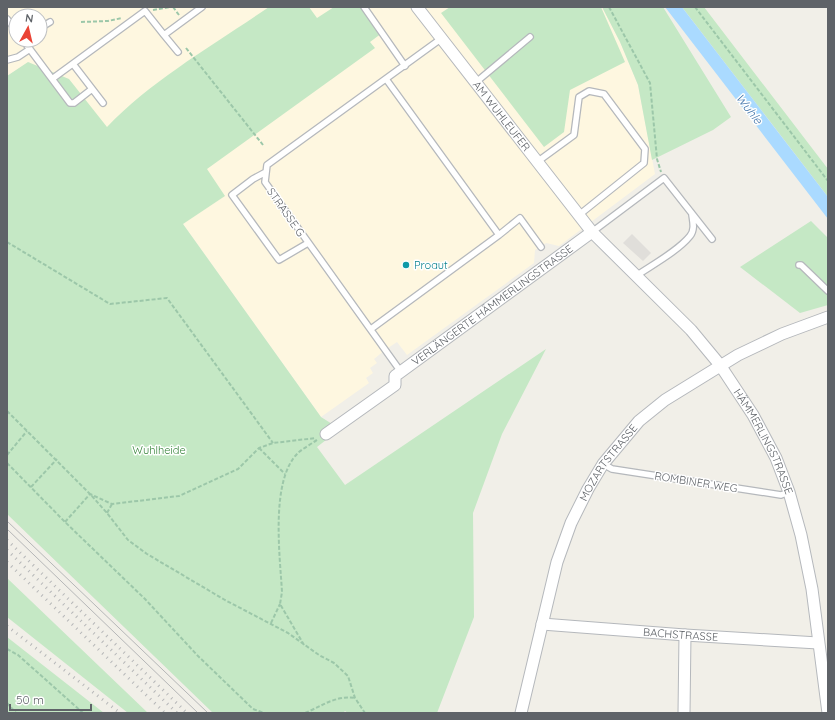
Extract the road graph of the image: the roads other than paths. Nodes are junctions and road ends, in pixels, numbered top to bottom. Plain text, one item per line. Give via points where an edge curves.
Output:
1 (364, 7) edge
2 (200, 8) edge
3 (420, 8) edge
4 (164, 35) junction
5 (530, 37) dead end
6 (442, 38) junction
7 (30, 49) joint
8 (178, 52) dead end
9 (7, 60) edge
10 (73, 64) junction
11 (405, 66) junction
12 (52, 79) junction
13 (386, 80) junction
14 (475, 83) junction
15 (92, 89) junction
16 (103, 103) dead end
17 (536, 162) junction
18 (266, 172) junction
19 (692, 214) junction
20 (578, 215) junction
21 (589, 228) junction
22 (499, 235) junction
23 (712, 239) dead end
24 (308, 243) junction
25 (541, 246) dead end
26 (799, 266) dead end
27 (636, 276) junction
28 (828, 291) edge
29 (828, 317) edge
30 (371, 329) junction
31 (720, 365) junction
32 (401, 372) junction
33 (326, 434) dead end
34 (603, 464) junction
35 (789, 492) junction
36 (542, 624) junction
37 (685, 635) junction
38 (818, 643) junction
39 (521, 713) edge
40 (684, 713) edge
41 (828, 713) edge

1 - 11 lane
2 - 4 lane
3 - 6 street, AM WUHLEUFER
4 - 8 lane
4 - 10 lane via 145,11
5 - 14 lane
6 - 11 lane, STRASSE G
6 - 14 street, AM WUHLEUFER
7 - 9 lane via 18,57
7 - 12 lane
10 - 12 lane
10 - 15 lane
11 - 13 lane, STRASSE G
12 - 15 lane via 70,103 74,103
13 - 18 lane, STRASSE G via 267,165
13 - 22 lane
14 - 17 street, AM WUHLEUFER
15 - 16 lane
17 - 20 street, AM WUHLEUFER
17 - 20 lane via 574,135 579,97 589,91 604,94 645,149 644,163
18 - 24 lane, STRASSE G via 265,182
18 - 24 lane via 252,179 232,195 279,260
19 - 21 lane, VERLÄNGERTE HÄMMERLINGSTRASSE via 664,178
19 - 23 lane
19 - 27 lane via 694,229 690,236
20 - 21 street, AM WUHLEUFER
21 - 27 street, HÄMMERLINGSTRASSE
21 - 32 street, VERLÄNGERTE HÄMMERLINGSTRASSE
22 - 25 lane via 520,218
22 - 30 lane
24 - 30 lane, STRASSE G
26 - 28 lane via 806,269
27 - 31 street, HÄMMERLINGSTRASSE via 691,330
29 - 31 street, MOZARTSTRASSE via 773,338
30 - 32 lane, STRASSE G
31 - 34 street, MOZARTSTRASSE via 665,400 639,422
31 - 35 street, HÄMMERLINGSTRASSE via 773,451
32 - 33 street, VERLÄNGERTE HÄMMERLINGSTRASSE via 395,376 395,385
34 - 35 lane, ROMBINER WEG via 612,469 781,495
34 - 36 street, MOZARTSTRASSE via 571,523 554,573
35 - 38 street, HÄMMERLINGSTRASSE via 809,567
36 - 37 street, BACHSTRASSE
36 - 39 street, MOZARTSTRASSE
37 - 38 street, BACHSTRASSE
37 - 40 street
38 - 41 street, HÄMMERLINGSTRASSE

